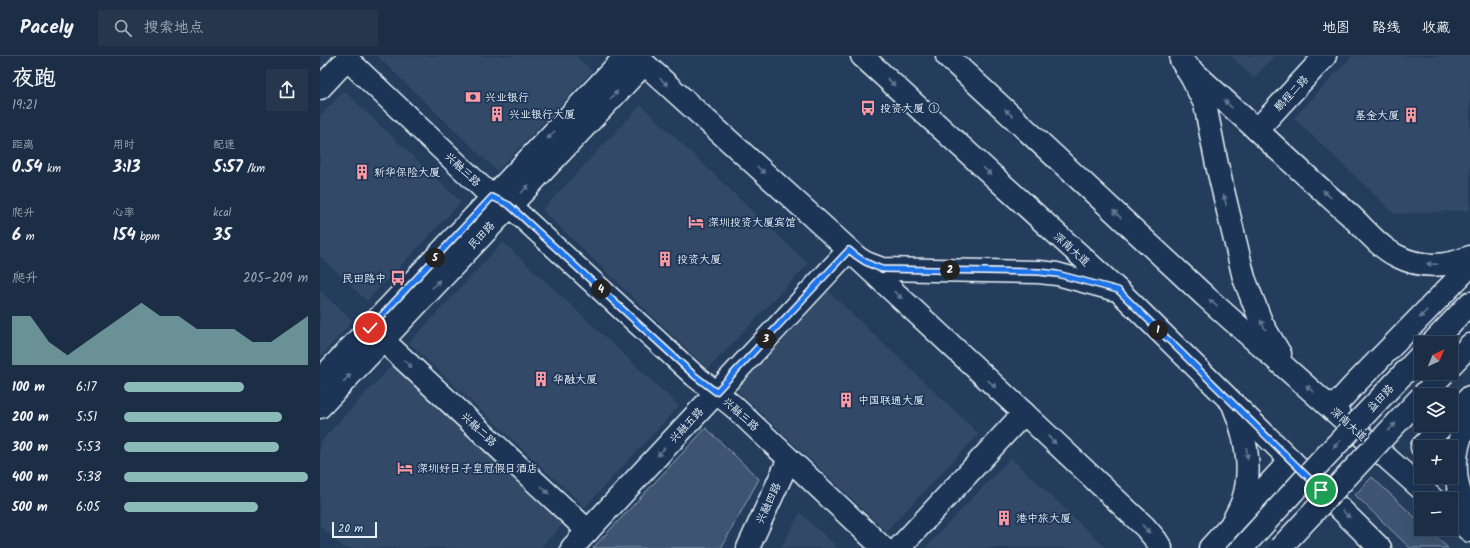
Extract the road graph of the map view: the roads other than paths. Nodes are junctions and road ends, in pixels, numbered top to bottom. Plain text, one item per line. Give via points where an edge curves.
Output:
1 (862, 56) edge
2 (948, 56) edge
3 (1325, 56) edge
4 (347, 58) edge
5 (1179, 58) edge
6 (635, 59) edge
7 (320, 88) edge
8 (1257, 130) junction
9 (501, 201) junction
10 (854, 254) junction
11 (1470, 257) edge
12 (1470, 266) edge
13 (1118, 290) junction
14 (1470, 303) edge
15 (376, 334) junction
16 (1439, 336) edge
17 (1470, 345) edge
18 (1458, 358) edge
19 (1414, 362) edge
20 (1289, 370) junction
21 (320, 380) edge
22 (1437, 380) edge
23 (1430, 388) edge
24 (716, 392) junction
25 (1470, 397) edge
26 (1232, 402) junction
27 (1414, 405) edge
28 (320, 407) edge
29 (1332, 409) junction
30 (1458, 410) edge
31 (1024, 413) junction
32 (1470, 417) edge
33 (1437, 432) edge
34 (1429, 440) edge
35 (1414, 457) edge
36 (790, 459) junction
37 (1291, 460) junction
38 (1401, 471) junction
39 (1425, 492) edge
40 (1470, 515) edge
41 (1458, 521) edge
42 (1231, 525) junction
43 (588, 531) junction
44 (1470, 531) edge
45 (572, 548) edge
46 (748, 548) edge
47 (883, 548) edge
48 (899, 548) edge
49 (1161, 548) edge
50 (1210, 548) edge
51 (1242, 548) edge
52 (1280, 548) edge
53 (1380, 548) edge

1 -> 13 main road, 深南大道
20 -> 2 main road, 深南大道 via 1206,297
3 - 8 main road, 鹏程二路
4 - 7 main road
4 - 9 main road, 兴融三路
8 -> 5 main road
20 -> 5 main road via 1262,324 1244,278 1205,104
6 - 9 main road, 民田路
6 -> 10 main road
11 -> 8 main road via 1434,265 1396,255
9 - 15 main road, 民田路
9 - 24 main road, 兴融三路
10 - 13 main road via 874,266 891,269 1039,272 1064,275
10 - 24 main road, 兴融五路
10 -> 31 main road
12 -> 29 main road
13 - 26 main road, 深南大道
14 - 16 main road
15 - 21 main road, 民田路
28 -> 15 main road, 民田路
15 -> 43 main road, 兴融二路
17 - 18 main road
19 -> 51 main road, 益田路, bridge
29 -> 20 main road, 深南大道
22 - 23 main road, bridge
24 - 36 main road, 兴融三路
24 -> 43 main road, 兴融五路
25 - 30 main road
26 - 37 main road, 深南大道
26 -> 42 main road via 1243,428 1248,475 1243,501
52 -> 27 main road, bridge
29 - 38 main road, 深南大道
31 - 48 main road
31 -> 49 main road via 1145,527
32 - 40 main road via 1462,433 1455,461 1455,474 1458,490
33 - 34 main road
35 - 38 main road
36 - 46 main road, 兴融四路
36 - 47 main road, 兴融三路
37 - 42 main road
37 -> 53 main road, 深南大道
38 - 39 main road, 深南大道
41 - 44 main road
42 - 50 main road
43 - 45 main road, 兴融五路

